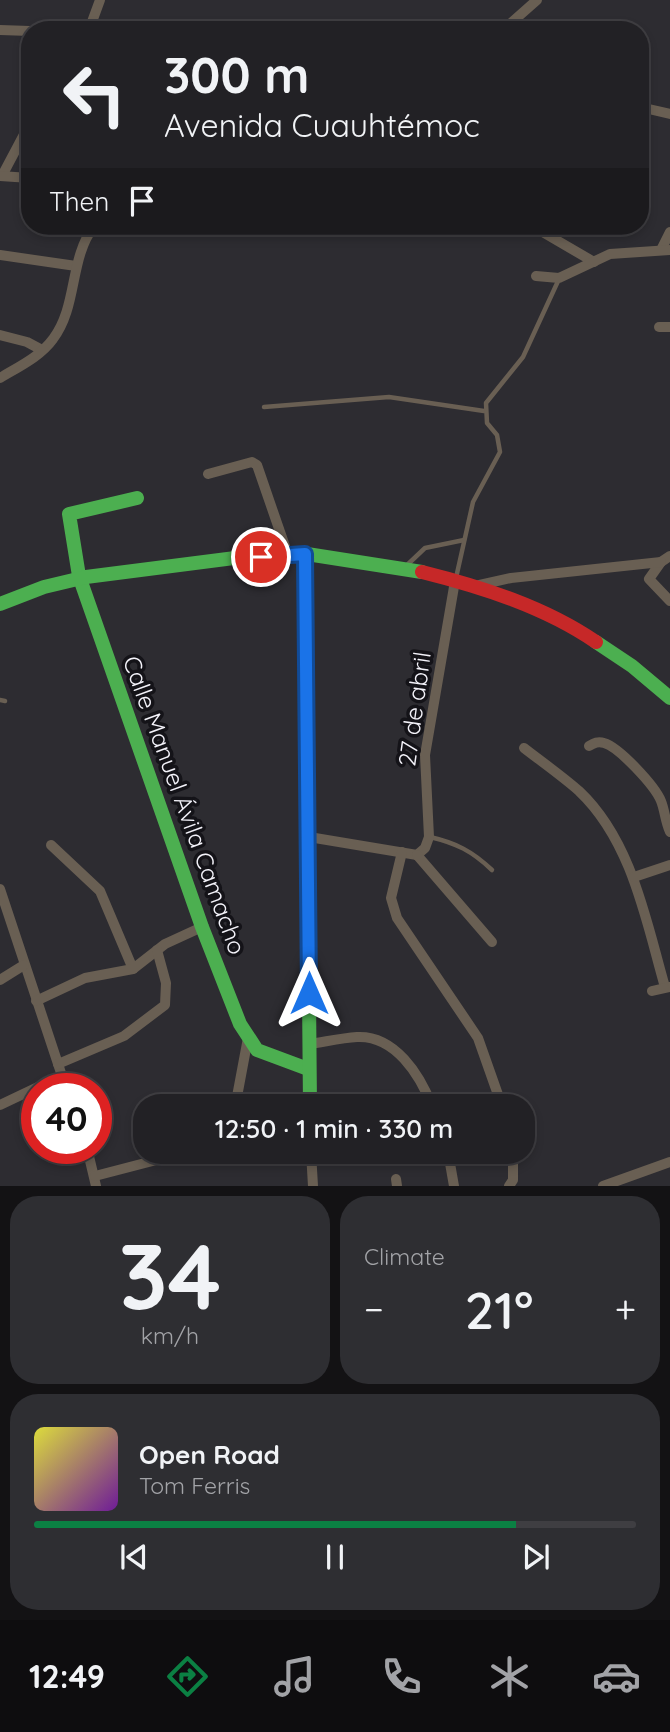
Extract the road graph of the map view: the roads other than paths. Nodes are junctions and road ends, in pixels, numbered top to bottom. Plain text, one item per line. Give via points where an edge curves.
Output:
1 (100, 0) edge
2 (537, 0) edge
3 (92, 21) edge
4 (513, 21) edge
5 (0, 30) edge
6 (21, 31) edge
7 (649, 109) edge
8 (670, 114) edge
9 (21, 139) edge
10 (2, 175) edge
11 (21, 177) edge
12 (670, 232) edge
13 (88, 235) edge
14 (549, 235) edge
15 (665, 250) edge
16 (0, 254) edge
17 (594, 262) junction
18 (76, 266) junction
19 (536, 276) dead end
20 (559, 278) junction
21 (659, 327) dead end
22 (670, 327) edge
23 (0, 335) edge
24 (42, 350) junction
25 (0, 378) edge
26 (264, 407) dead end
27 (484, 411) junction
28 (208, 474) dead end
29 (137, 498) dead end
30 (464, 541) junction
31 (305, 554) junction
32 (288, 555) junction
33 (666, 559) edge
34 (402, 569) junction
35 (79, 576) junction
36 (455, 581) junction
37 (473, 586) junction
38 (670, 601) edge
39 (0, 604) edge
40 (670, 698) edge
41 (589, 746) dead end
42 (524, 748) dead end
43 (666, 810) edge
44 (670, 832) edge
45 (309, 837) junction
46 (429, 837) junction
47 (51, 845) dead end
48 (402, 852) junction
49 (417, 855) junction
50 (670, 865) edge
51 (492, 870) dead end
52 (634, 877) junction
53 (0, 889) edge
54 (202, 928) junction
55 (492, 942) dead end
56 (157, 950) junction
57 (24, 965) junction
58 (133, 969) junction
59 (0, 980) edge
60 (667, 987) edge
61 (652, 990) dead end
62 (36, 1001) junction
63 (248, 1038) junction
64 (309, 1045) junction
65 (58, 1064) junction
66 (309, 1069) junction
67 (60, 1073) edge
68 (238, 1094) edge
69 (310, 1094) edge
70 (428, 1094) edge
71 (498, 1094) edge
72 (21, 1095) edge
73 (0, 1105) edge
74 (670, 1162) edge
75 (147, 1164) edge
76 (312, 1164) edge
77 (450, 1164) edge
78 (513, 1164) edge
79 (95, 1181) edge
80 (313, 1186) edge
81 (454, 1186) edge
82 (509, 1186) edge
83 (603, 1186) edge

1 - 3 street
2 - 4 street
5 - 6 street
7 - 8 street
9 - 10 street
10 - 11 street
12 - 15 street
13 - 18 street
14 - 17 street
15 - 17 street via 610,254
16 - 18 street
17 - 20 street
18 - 24 street via 60,326
19 - 20 street
20 - 27 lane via 523,357 492,393
21 - 22 street
23 - 24 street
24 - 25 street
26 - 27 lane via 389,397
27 - 30 lane via 500,452 476,493
28 - 32 street via 252,462 257,465
29 - 35 street, Calle Manuel Ávila Camacho via 74,511 69,517
30 - 34 lane via 425,548
30 - 36 lane
31 - 32 street
31 - 34 street
31 - 45 street
32 - 35 street
33 - 37 street
33 - 38 street via 649,579
34 - 36 street
35 - 39 street
35 - 54 street, Calle Manuel Ávila Camacho
36 - 37 street
36 - 46 street, 27 de abril via 425,755
37 - 40 street via 536,607 590,634
41 - 43 street via 605,743 619,751
42 - 52 street via 581,793
43 - 44 street
45 - 48 street
45 - 64 street
46 - 49 street
46 - 51 lane via 473,852
47 - 58 street via 100,891
48 - 49 street
48 - 71 street via 391,898 397,918 478,1038
49 - 55 street
50 - 52 street
52 - 60 street
53 - 57 street
54 - 56 street
54 - 63 street, Calle Manuel Ávila Camacho
56 - 58 street
56 - 65 street via 166,983 164,1005 124,1036
57 - 59 street
57 - 62 street
58 - 62 street via 85,978
60 - 61 street
62 - 65 street
63 - 66 street, Calle Manuel Ávila Camacho via 270,1058
63 - 68 street
64 - 66 street
64 - 70 street via 371,1038 403,1055
65 - 67 street
66 - 69 street
72 - 73 street
74 - 83 street
75 - 79 street
76 - 80 street
77 - 81 street
78 - 82 street

